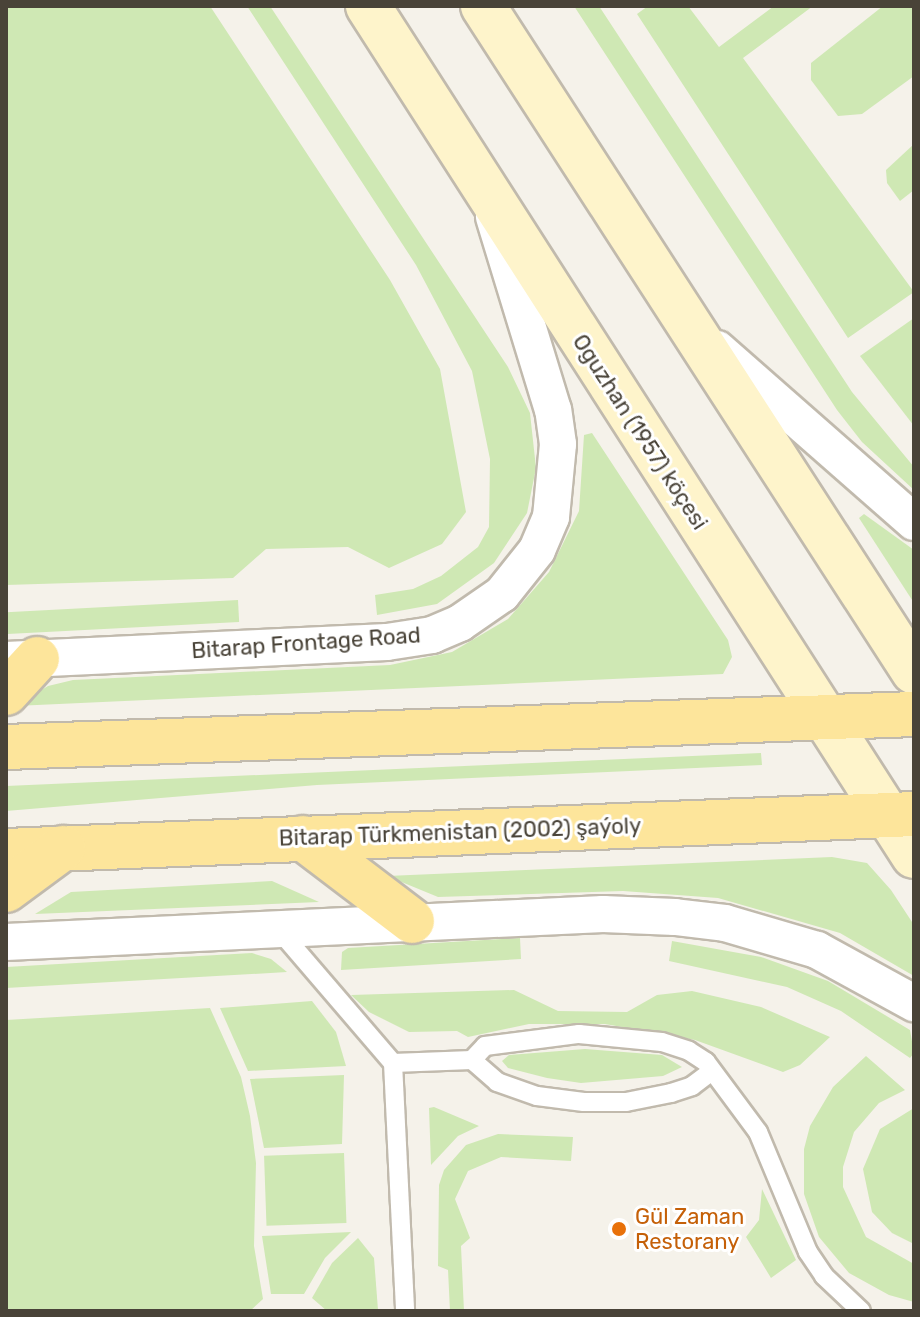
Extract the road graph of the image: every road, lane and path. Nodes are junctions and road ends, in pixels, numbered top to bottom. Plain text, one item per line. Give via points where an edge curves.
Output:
1 (368, 6) edge
2 (483, 6) edge
3 (486, 192) junction
4 (691, 326) junction
5 (914, 522) edge
6 (22, 659) edge
7 (914, 672) edge
8 (6, 693) edge
9 (824, 714) junction
10 (914, 714) edge
11 (6, 747) edge
12 (900, 815) edge
13 (303, 838) junction
14 (63, 848) junction
15 (6, 851) edge
16 (914, 856) edge
17 (6, 890) edge
18 (412, 921) junction
19 (278, 929) junction
20 (6, 942) edge
21 (914, 1003) edge
22 (472, 1060) junction
23 (393, 1063) junction
24 (709, 1073) junction
25 (405, 1311) edge
26 (861, 1311) edge

1 - 3 main road, Oguzhan (1957) köçesi
2 - 4 main road
3 - 6 street, Bitarap Frontage Road via 553,410 558,444 551,517 521,574 484,609 432,635 387,642
3 - 9 main road, Oguzhan (1957) köçesi
4 - 5 street
4 - 7 main road
6 - 8 main road
9 - 10 main road
9 - 11 main road
9 - 12 main road, Oguzhan (1957) köçesi
12 - 13 main road, Bitarap Türkmenistan (2002) şaýoly
12 - 16 main road, Oguzhan (1957) köçesi
13 - 14 main road, Bitarap Türkmenistan (2002) şaýoly
13 - 18 main road
14 - 15 main road, Bitarap Türkmenistan (2002) şaýoly
14 - 17 main road
18 - 19 street
18 - 21 street via 603,914 725,923 846,962
19 - 20 street
19 - 23 lane
22 - 23 lane
22 - 24 lane via 497,1082 537,1096 584,1102 626,1102 671,1093
22 - 24 lane via 485,1046 520,1038 615,1035 689,1051 706,1062
23 - 25 lane
24 - 26 lane via 758,1132 808,1252 824,1276

